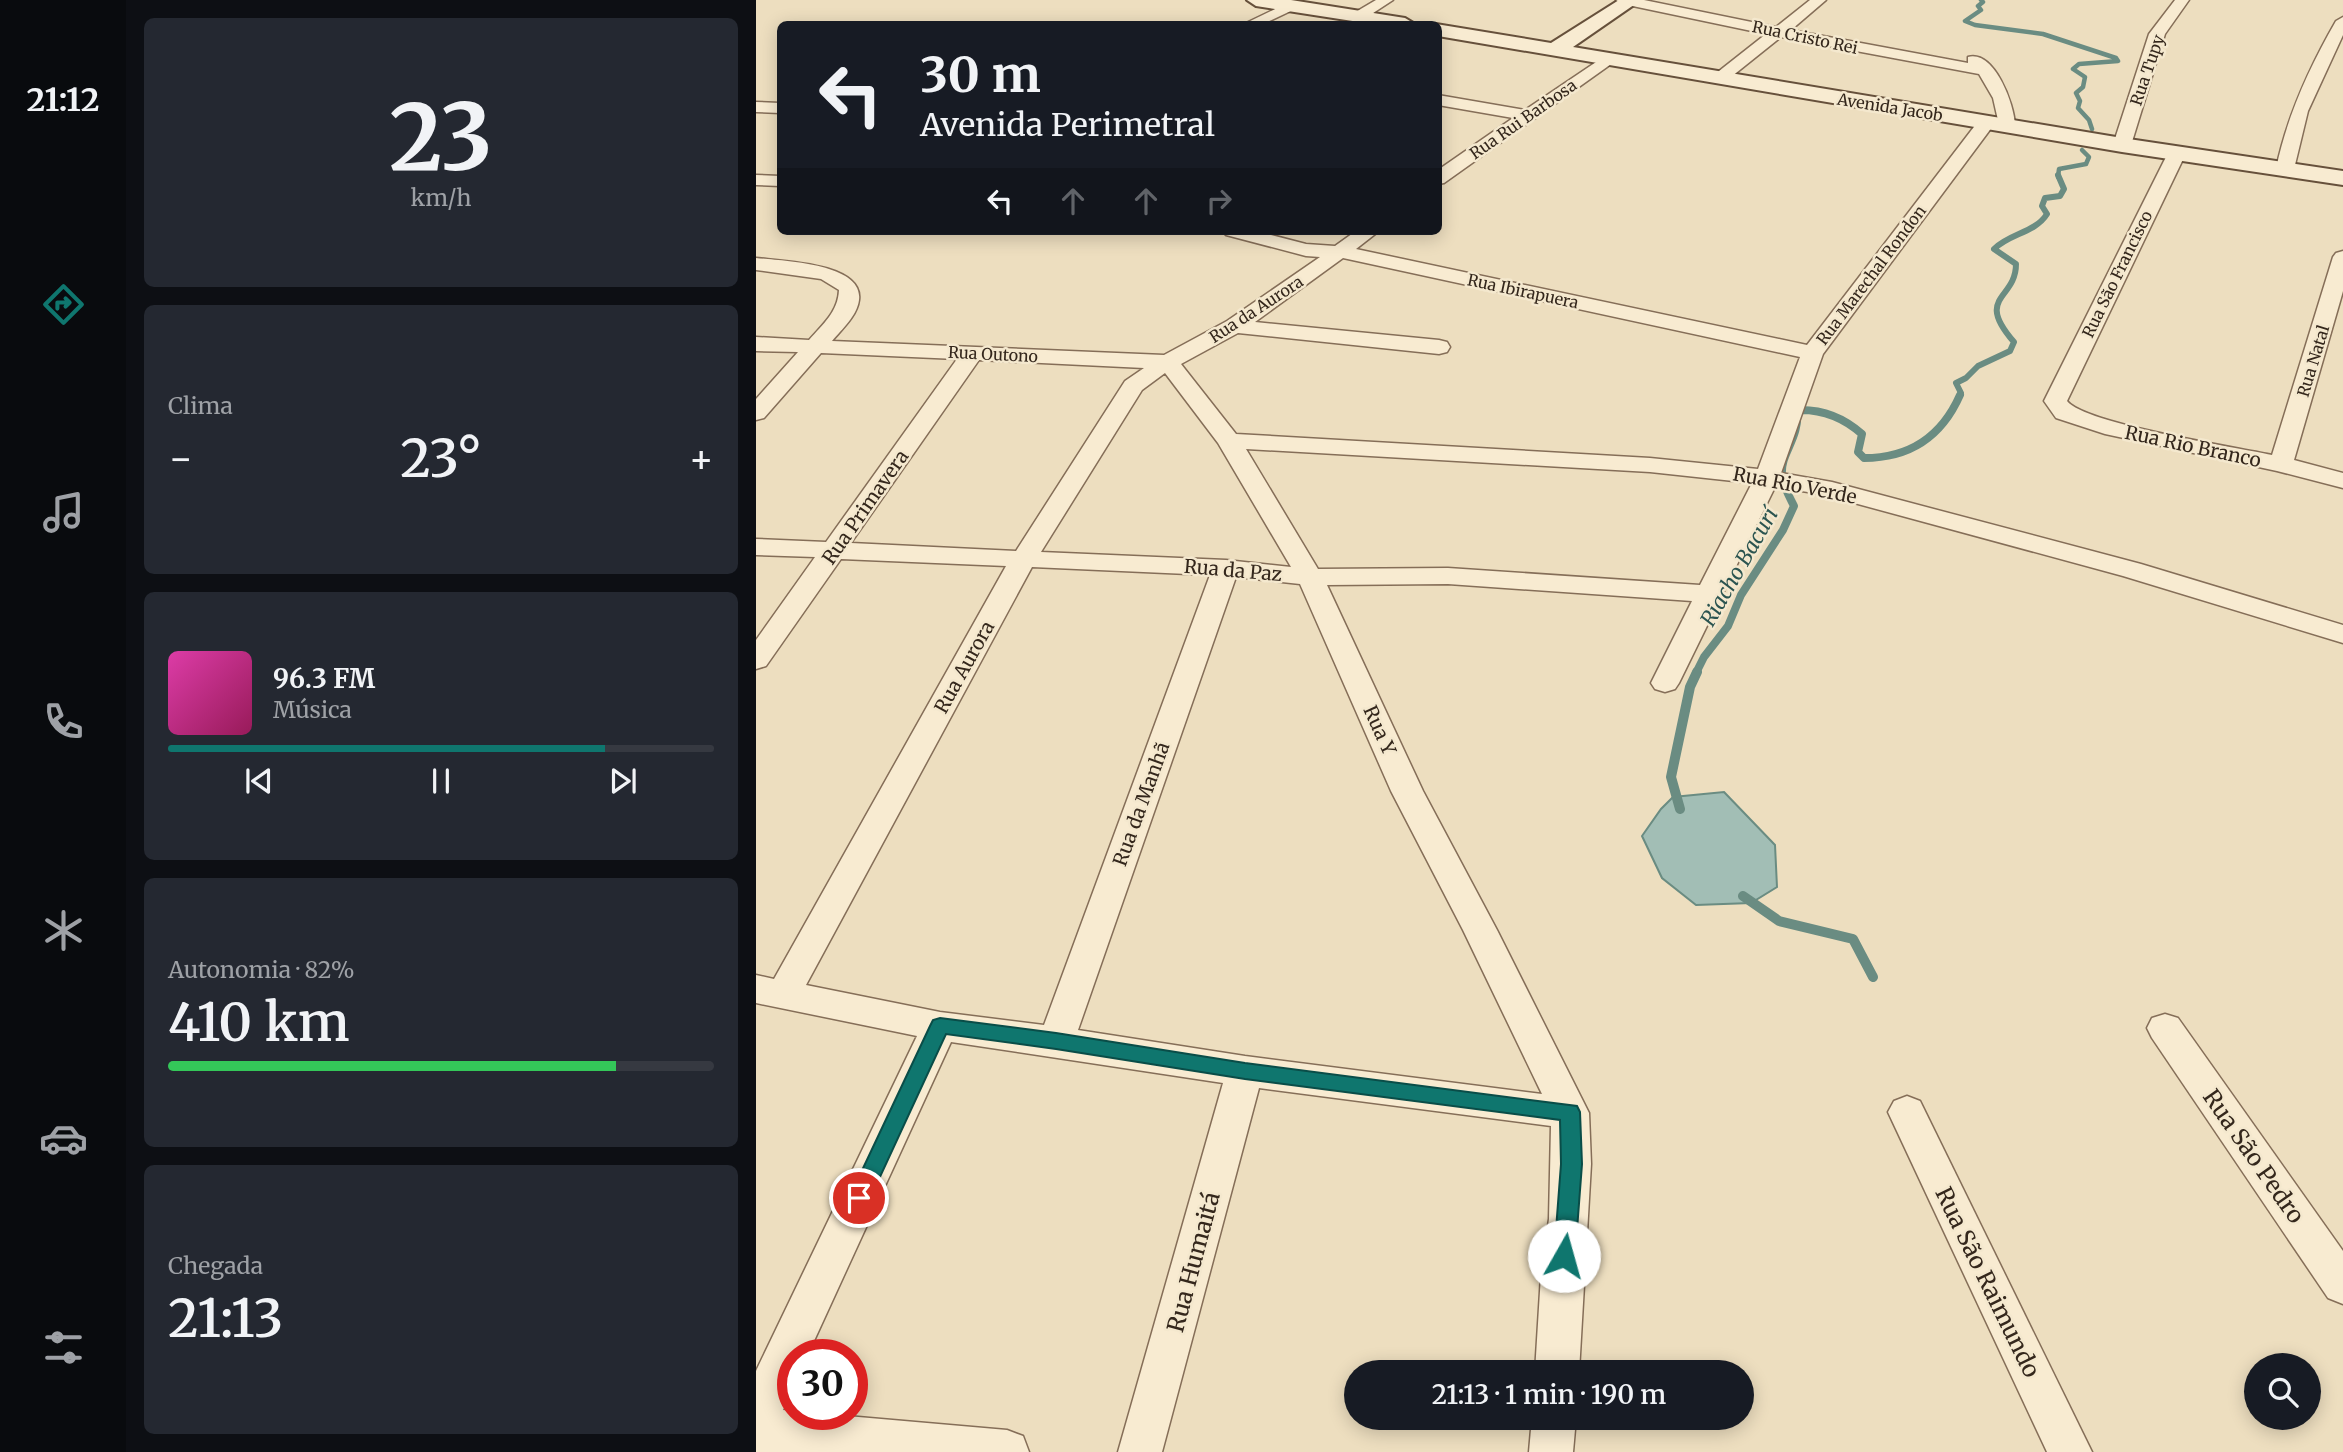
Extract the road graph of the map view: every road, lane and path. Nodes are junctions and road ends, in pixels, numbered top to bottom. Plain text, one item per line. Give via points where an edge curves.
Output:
1 (1263, 0) edge
2 (1386, 0) edge
3 (1628, 0) edge
4 (1819, 0) edge
5 (2182, 0) edge
6 (1290, 6) junction
7 (1359, 16) junction
8 (2343, 20) edge
9 (1258, 21) edge
10 (1388, 21) edge
11 (1442, 31) edge
12 (1776, 31) junction
13 (1554, 50) junction
14 (1970, 56) dead end
15 (2322, 58) junction
16 (1608, 59) junction
17 (2343, 61) edge
18 (1988, 71) junction
19 (1720, 78) junction
20 (1442, 101) edge
21 (756, 107) edge
22 (777, 108) edge
23 (1526, 115) junction
24 (1996, 124) junction
25 (2122, 145) junction
26 (2177, 153) junction
27 (2285, 169) junction
28 (1442, 176) edge
29 (2343, 178) edge
30 (756, 180) edge
31 (777, 181) edge
32 (1248, 235) edge
33 (1364, 235) edge
34 (1341, 252) junction
35 (2343, 257) edge
36 (756, 264) edge
37 (2338, 299) edge
38 (1236, 326) junction
39 (756, 344) edge
40 (817, 346) junction
41 (1439, 347) dead end
42 (1812, 353) junction
43 (973, 354) junction
44 (1168, 362) junction
45 (2057, 395) joint
46 (756, 413) edge
47 (1228, 441) junction
48 (2281, 464) junction
49 (1766, 480) junction
50 (2343, 481) edge
51 (756, 547) edge
52 (834, 550) junction
53 (1024, 558) junction
54 (1226, 568) junction
55 (1310, 577) junction
56 (1709, 594) junction
57 (2343, 634) edge
58 (756, 660) edge
59 (1665, 683) dead end
60 (770, 991) edge
61 (940, 1026) junction
62 (2165, 1028) dead end
63 (1056, 1041) junction
64 (1245, 1071) junction
65 (1570, 1112) junction
66 (1907, 1112) dead end
67 (2343, 1285) edge
68 (1558, 1360) edge
69 (756, 1419) edge
70 (756, 1430) edge
71 (1553, 1430) edge
72 (1007, 1452) edge
73 (1140, 1452) edge
74 (1551, 1452) edge
75 (2070, 1452) edge

1 - 6 main road
2 - 7 street
3 - 12 street, Rua Cristo Rei
3 - 13 main road
4 - 12 street
5 - 25 street, Rua Tupy via 2157,34
6 - 7 main road
6 - 9 street
7 - 10 main road
8 - 15 street
11 - 13 main road, Avenida Jacob
12 - 18 street, Rua Cristo Rei
12 - 19 street
13 - 16 main road, Avenida Jacob
14 - 18 street
15 - 17 street
15 - 27 street via 2295,124
16 - 19 main road, Avenida Jacob
16 - 23 street, Rua Rui Barbosa
18 - 24 street via 2005,105
19 - 24 main road, Avenida Jacob
20 - 23 street
21 - 22 street
23 - 28 street, Rua Rui Barbosa
24 - 25 main road, Avenida Jacob
24 - 42 street, Rua Marechal Rondon
25 - 26 main road, Avenida Jacob
26 - 27 main road, Avenida Jacob
26 - 45 street, Rua São Francisco
27 - 29 main road, Avenida Jacob
30 - 31 street
32 - 34 street, Rua Ibirapuera via 1306,250
33 - 34 street
34 - 38 street, Rua da Aurora
34 - 42 street, Rua Ibirapuera
35 - 37 street, Rua Natal
36 - 40 street via 827,274 849,288 842,316
37 - 48 street, Rua Natal
38 - 41 street
38 - 44 street, Rua da Aurora
39 - 40 street, Rua Outono
40 - 43 street, Rua Outono
40 - 46 street
42 - 49 street, Rua Marechal Rondon
43 - 44 street, Rua Outono
43 - 52 street, Rua Primavera
44 - 47 street, Rua Y
44 - 53 street, Rua Aurora via 1133,386
45 - 48 street, Rua Rio Branco via 2055,401 2064,413 2078,419
47 - 49 street, Rua Rio Verde via 1650,465
47 - 55 street, Rua Y
48 - 50 street, Rua Rio Branco
49 - 56 street, Rua Marechal Rondon
49 - 57 street, Rua Rio Verde via 1823,487 2132,570
51 - 52 street, Rua da Paz
52 - 53 street, Rua da Paz
52 - 58 street, Rua Primavera
53 - 54 street, Rua da Paz
53 - 60 street, Rua Aurora
54 - 55 street, Rua da Paz
54 - 63 street, Rua da Manhã
55 - 56 street, Rua da Paz via 1448,576
55 - 65 street, Rua Y via 1407,791
56 - 59 street, Rua Marechal Rondon
60 - 61 street
61 - 63 street
61 - 69 street
62 - 67 street, Rua São Pedro
63 - 64 street
64 - 65 street
64 - 73 street, Rua Humaitá
65 - 68 street via 1572,1164
66 - 75 street, Rua São Raimundo
70 - 72 street
71 - 74 street

